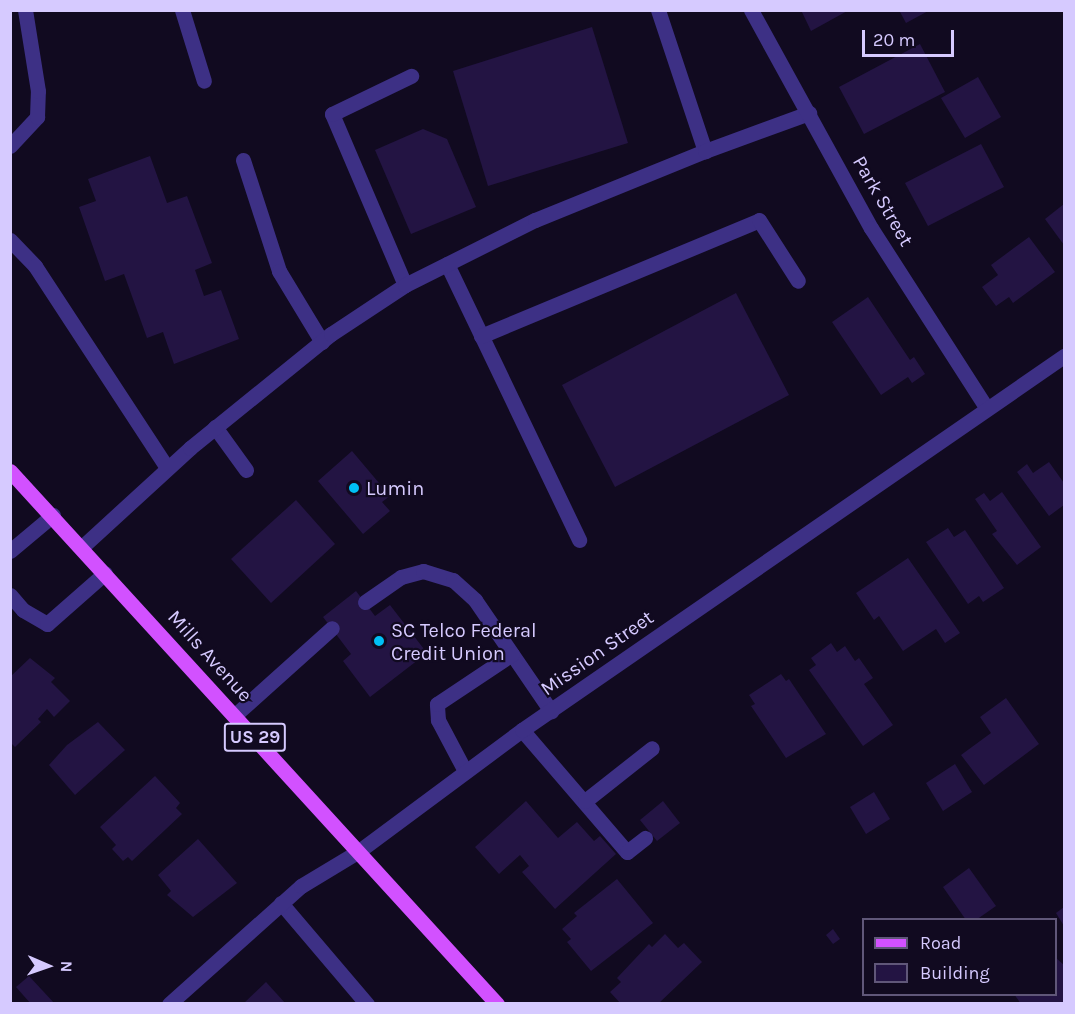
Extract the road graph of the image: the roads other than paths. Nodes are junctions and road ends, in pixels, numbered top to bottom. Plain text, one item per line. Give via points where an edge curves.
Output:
1 (26, 10) edge
2 (182, 10) edge
3 (658, 10) edge
4 (751, 10) edge
5 (411, 76) dead end
6 (204, 81) dead end
7 (809, 113) junction
8 (10, 146) edge
9 (705, 151) junction
10 (243, 160) dead end
11 (10, 240) edge
12 (447, 264) junction
13 (798, 281) dead end
14 (405, 285) junction
15 (481, 336) junction
16 (322, 342) junction
17 (1065, 356) edge
18 (986, 407) junction
19 (215, 428) junction
20 (167, 468) junction
21 (246, 470) dead end
22 (10, 471) edge
23 (53, 516) junction
24 (579, 540) dead end
25 (82, 547) junction
26 (10, 551) edge
27 (105, 573) junction
28 (10, 596) edge
29 (365, 602) dead end
30 (332, 628) dead end
31 (512, 654) junction
32 (551, 711) junction
33 (235, 715) junction
34 (522, 730) junction
35 (652, 748) dead end
36 (465, 771) junction
37 (585, 801) junction
38 (645, 838) dead end
39 (359, 850) junction
40 (281, 903) junction
41 (169, 1004) edge
42 (367, 1004) edge
43 (497, 1004) edge

1 - 8 street via 38,92 37,117
2 - 6 street
3 - 9 street
4 - 7 street, Park Street
5 - 14 street via 332,114
7 - 9 street
7 - 18 street, Park Street via 871,228
9 - 12 street via 535,220
10 - 16 street via 279,271
11 - 20 street via 35,266
12 - 14 street
12 - 15 street
13 - 15 street via 759,220
14 - 16 street
15 - 24 street
16 - 19 street
17 - 18 street, Mission Street
18 - 32 street, Mission Street
19 - 20 street
19 - 21 street
20 - 25 street
22 - 23 main road, Mills Avenue / US 29
23 - 25 main road, Mills Avenue / US 29
23 - 26 street
25 - 27 main road, Mills Avenue / US 29
27 - 28 street via 47,624 23,610
27 - 33 main road, Mills Avenue / US 29
29 - 31 street via 400,577 423,571 453,580 475,600
30 - 33 street
31 - 32 street
31 - 36 street via 437,704 438,720
32 - 34 street, Mission Street
33 - 39 main road, Mills Avenue / US 29
34 - 36 street, Mission Street
34 - 37 street
35 - 37 street
36 - 39 street, Mission Street
37 - 38 street via 627,852
39 - 40 street, Mission Street
39 - 43 main road, Mills Avenue / US 29
40 - 41 street, Mission Street
40 - 42 street

